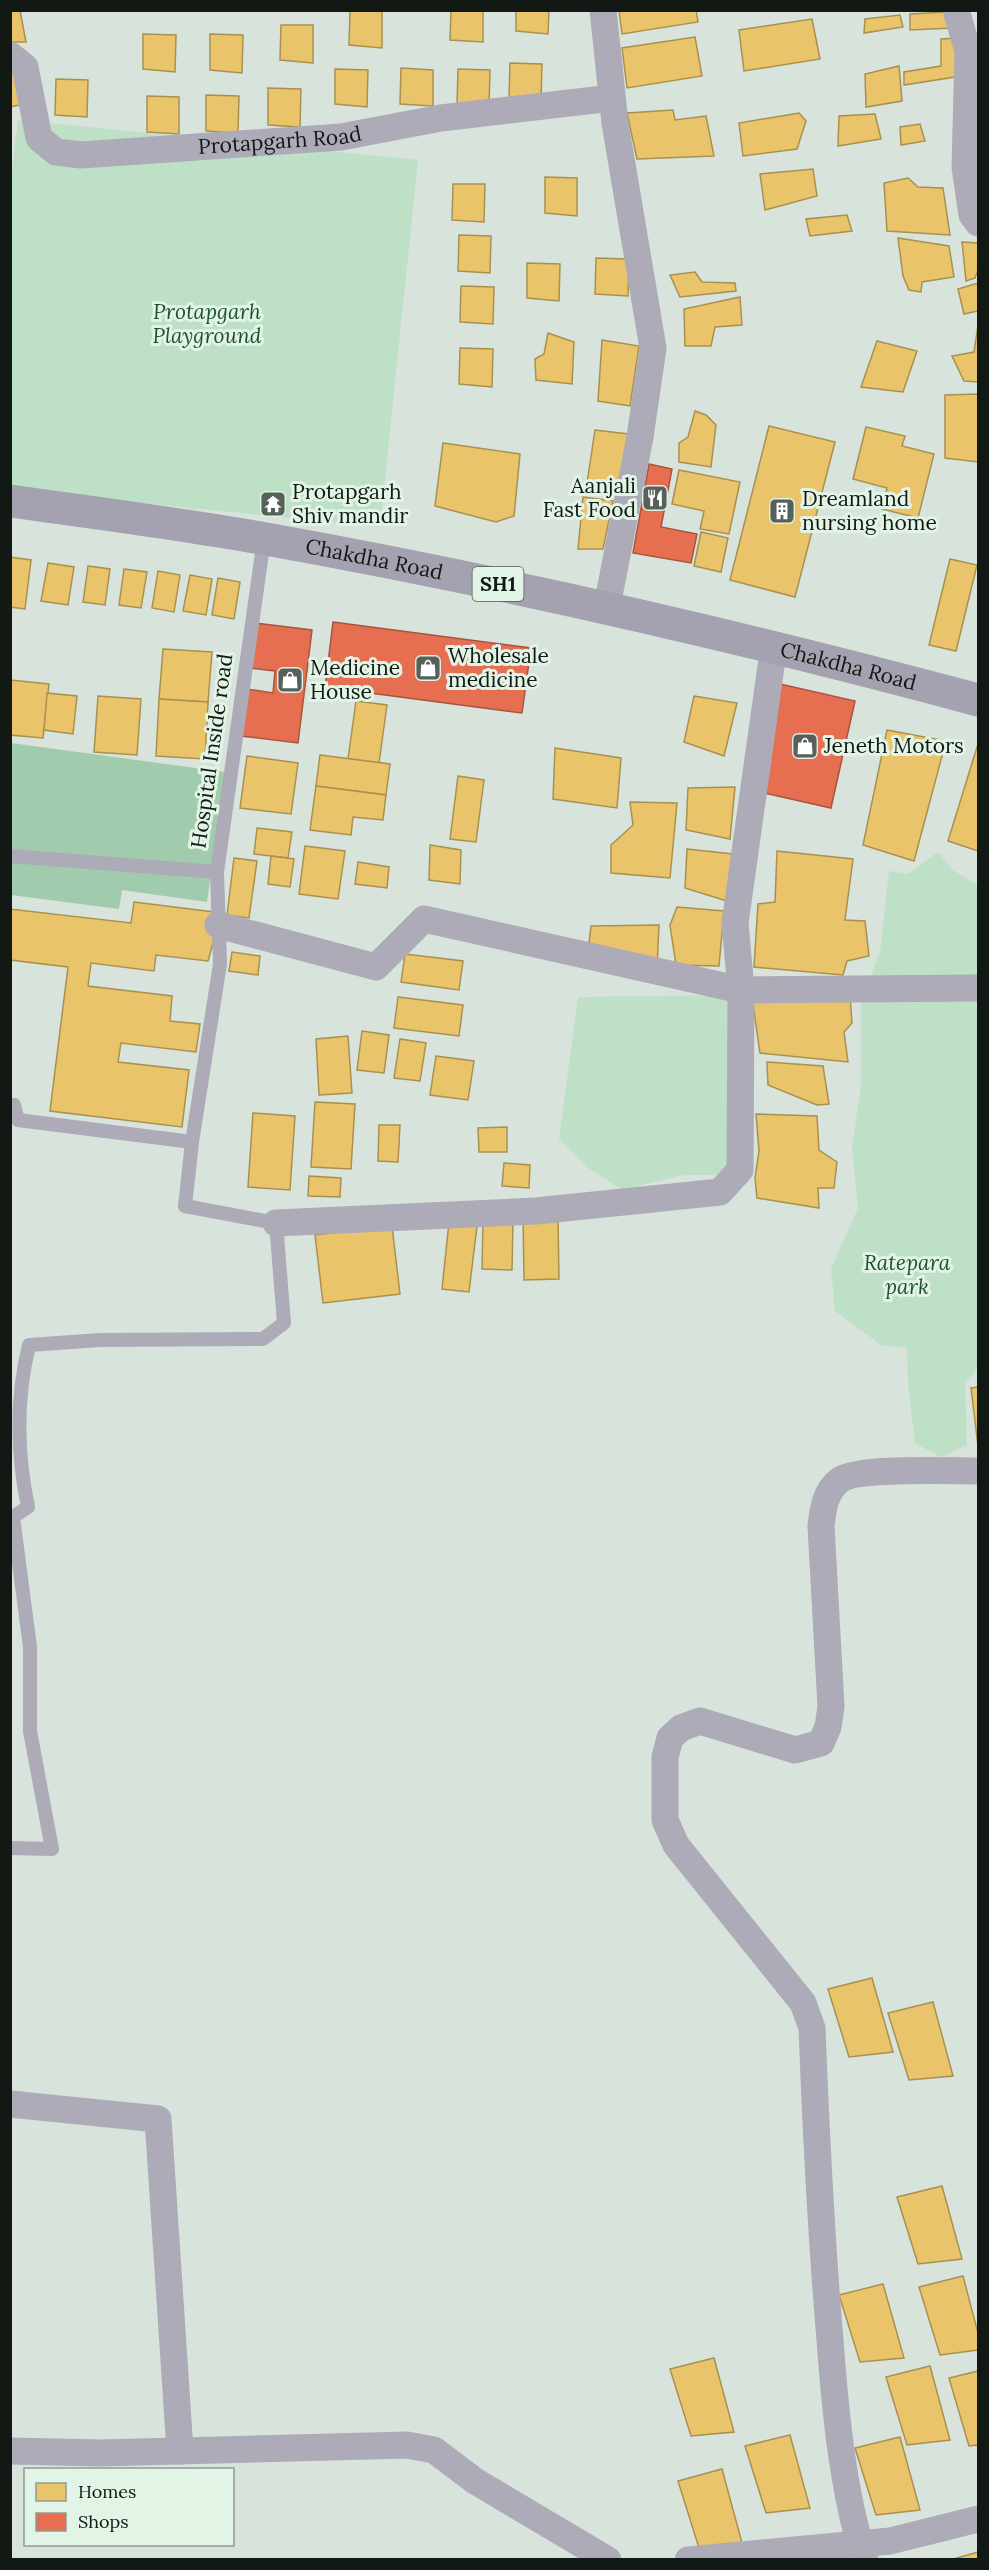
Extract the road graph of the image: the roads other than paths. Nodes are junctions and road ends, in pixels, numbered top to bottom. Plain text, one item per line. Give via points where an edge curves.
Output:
1 (603, 10) edge
2 (956, 10) edge
3 (10, 55) edge
4 (612, 98) junction
5 (978, 223) edge
6 (10, 501) edge
7 (264, 538) junction
8 (607, 606) junction
9 (774, 645) junction
10 (978, 700) edge
11 (10, 856) edge
12 (217, 872) junction
13 (218, 926) junction
14 (978, 988) edge
15 (741, 990) junction
16 (10, 1105) edge
17 (192, 1142) junction
18 (276, 1223) junction
19 (978, 1471) edge
20 (10, 1848) edge
21 (10, 2104) edge
22 (10, 2451) edge
23 (180, 2451) junction
24 (978, 2519) edge
25 (862, 2552) edge
26 (608, 2559) edge
27 (688, 2559) edge

1 - 4 street
2 - 5 street via 968,51 965,167 972,215
3 - 4 street, Protapgarh Road via 25,67 39,138 56,152 81,155 341,137 441,118
4 - 8 street via 653,348
6 - 7 main road, Chakdha Road / SH1
7 - 8 main road, Chakdha Road / SH1
7 - 12 lane, Hospital Inside road
8 - 9 main road, Chakdha Road / SH1
9 - 10 main road, Chakdha Road / SH1
9 - 15 street via 737,897 735,923
11 - 12 lane, Hospital Inside road
12 - 13 lane
13 - 15 street via 376,967 424,919
13 - 17 lane via 220,964
14 - 15 street
15 - 18 street via 740,1170 720,1192 536,1211
16 - 17 lane via 14,1105 18,1120
17 - 18 lane via 185,1206
18 - 20 lane via 284,1323 263,1339 100,1340 29,1345 21,1375 20,1464 28,1506 13,1517 30,1647 30,1731 52,1849
19 - 25 street via 866,1473 841,1479 831,1490 823,1505 820,1526 831,1707 821,1743 795,1750 700,1721 681,1728 670,1738 665,1757 665,1820 676,1845 803,2003 812,2028 820,2220 834,2389
21 - 23 street via 158,2119
22 - 23 street
23 - 26 street via 407,2445 434,2450 475,2481
24 - 25 street
25 - 27 street

